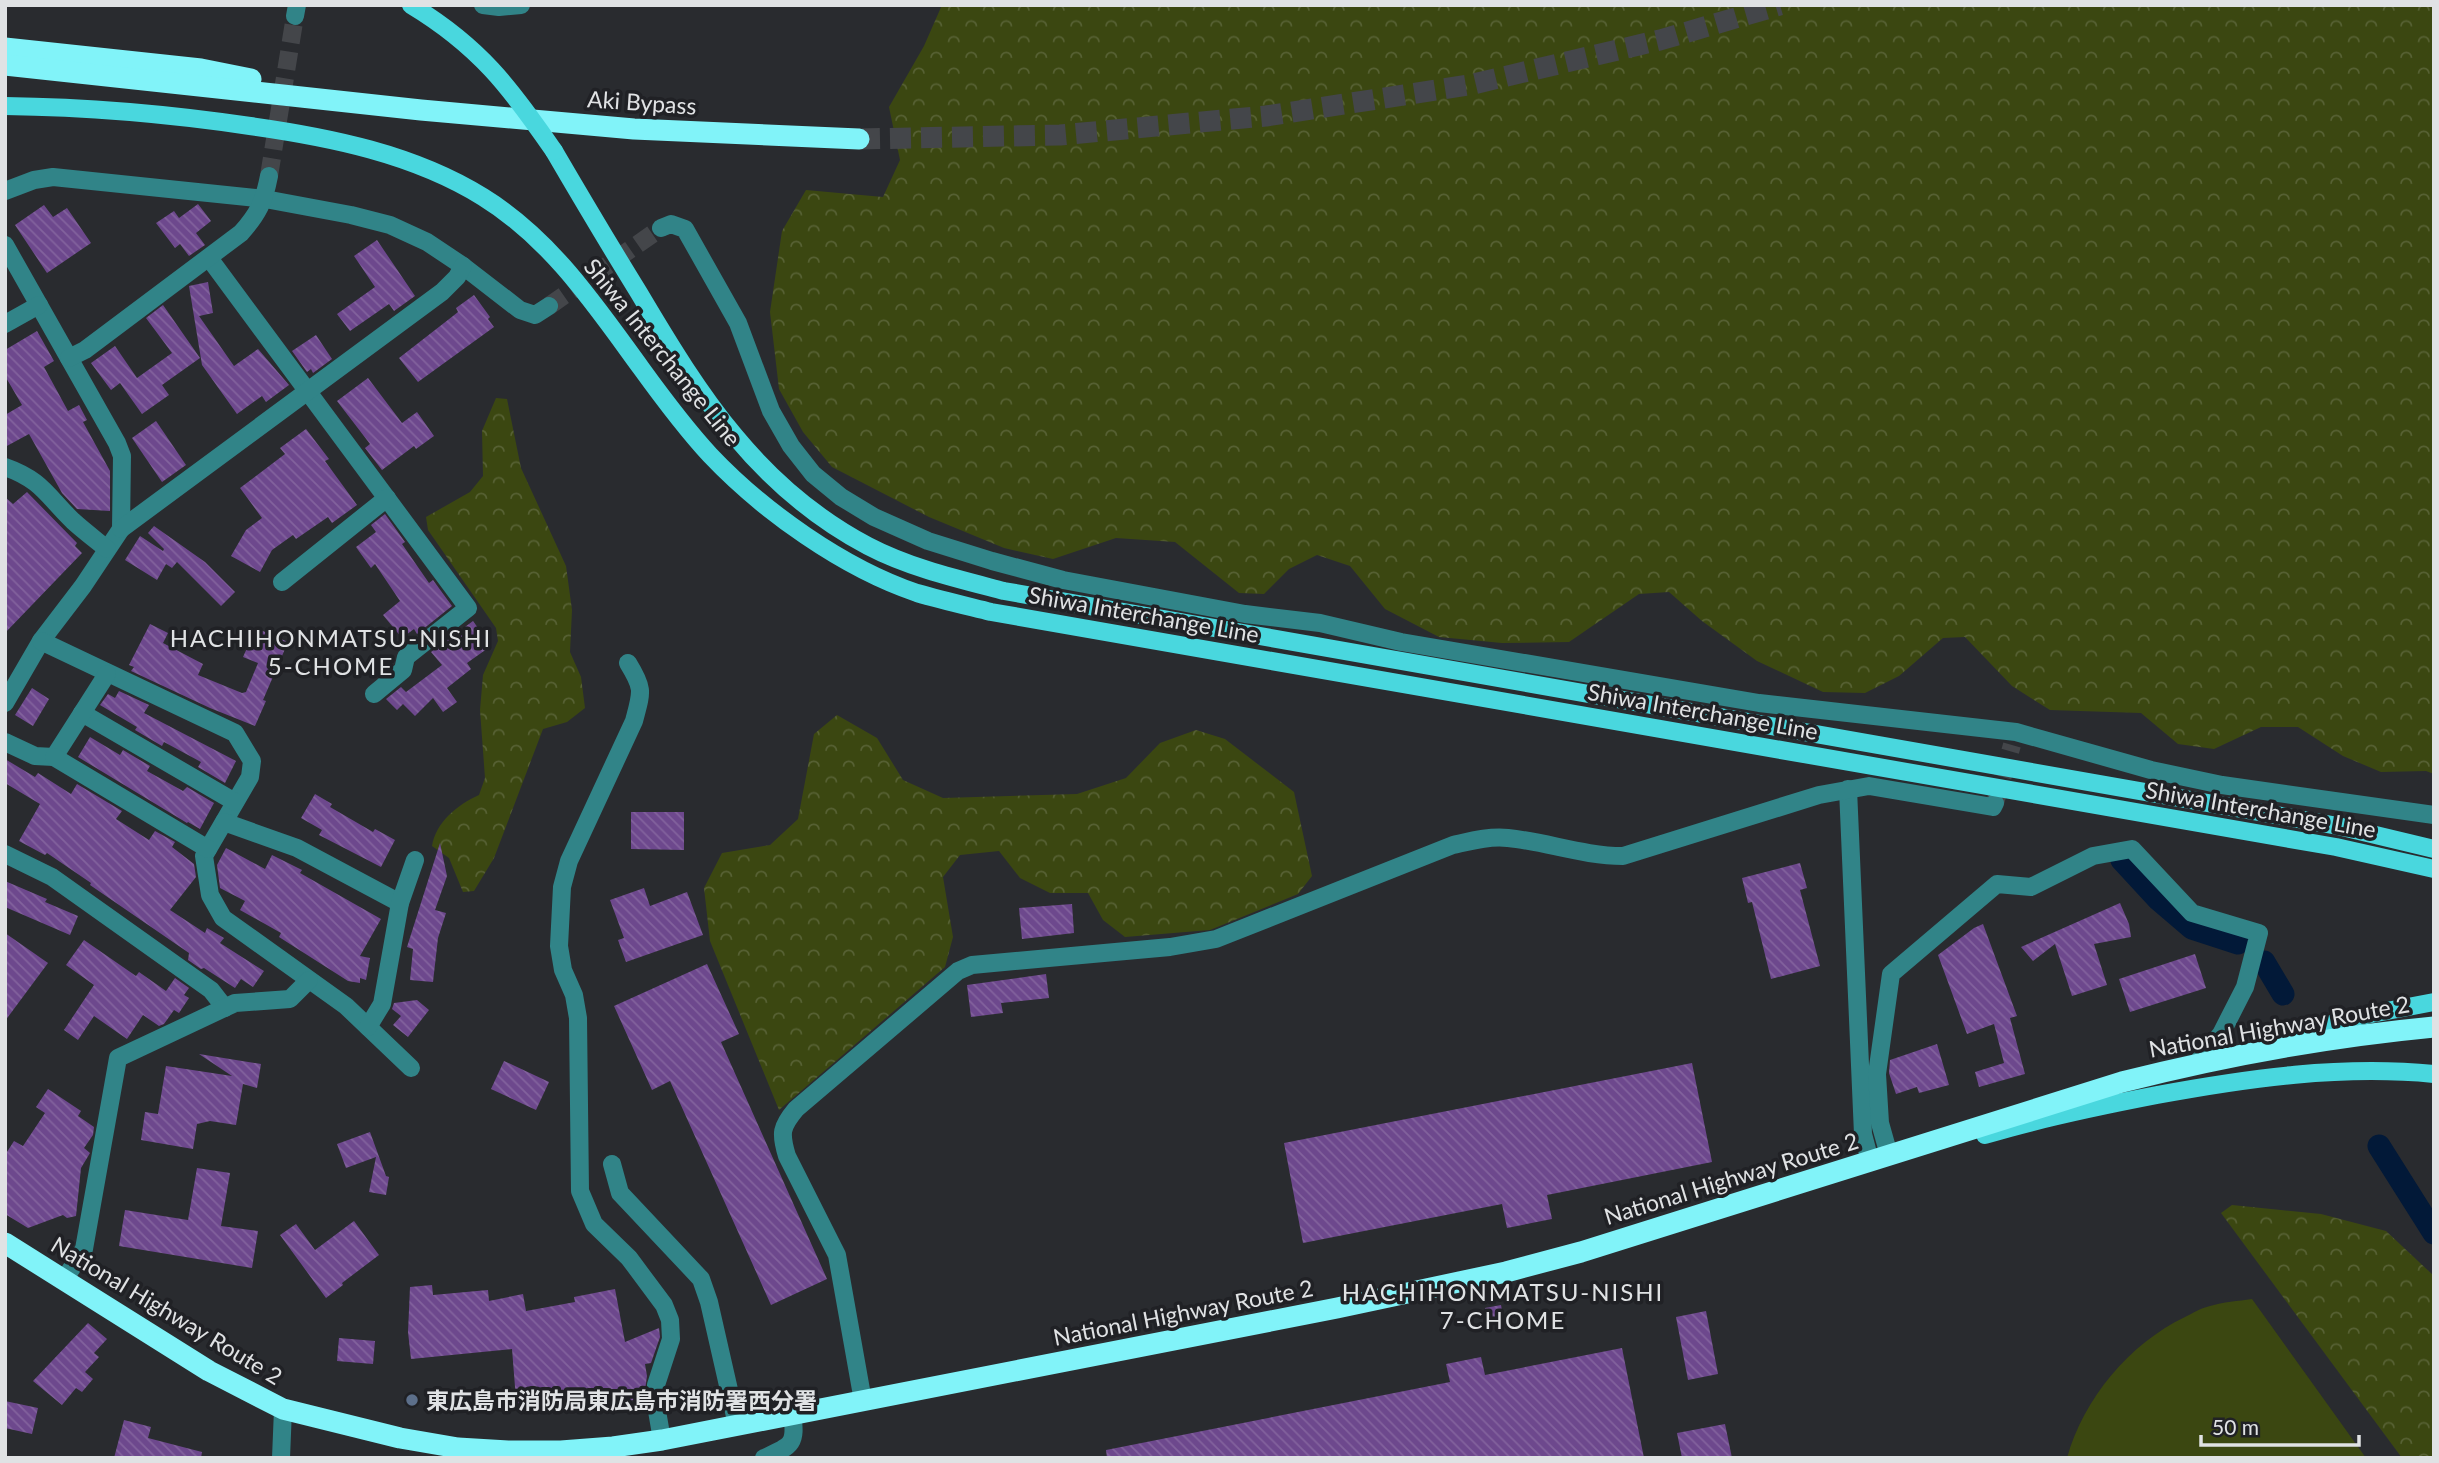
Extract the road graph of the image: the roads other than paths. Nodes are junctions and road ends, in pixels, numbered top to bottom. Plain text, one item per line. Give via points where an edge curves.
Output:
1 (411, 5) edge
2 (483, 5) edge
3 (521, 5) edge
4 (5, 48) edge
5 (5, 65) edge
6 (5, 106) edge
7 (421, 110) junction
8 (859, 139) tunnel mouth
9 (269, 176) tunnel mouth
10 (5, 191) edge
11 (265, 199) junction
12 (661, 228) dead end
13 (5, 245) edge
14 (209, 258) junction
15 (463, 266) junction
16 (39, 305) junction
17 (549, 306) tunnel mouth
18 (5, 324) edge
19 (69, 358) junction
20 (308, 391) junction
21 (5, 467) edge
22 (387, 498) junction
23 (121, 529) junction
24 (107, 549) junction
25 (282, 582) dead end
26 (41, 641) junction
27 (628, 663) dead end
28 (5, 666) edge
29 (22, 674) junction
30 (107, 674) junction
31 (374, 694) dead end
32 (5, 703) edge
33 (82, 713) junction
34 (5, 742) edge
35 (54, 757) junction
36 (1848, 789) junction
37 (236, 802) junction
38 (1995, 803) dead end
39 (2434, 815) edge
40 (224, 822) junction
41 (208, 849) junction
42 (2434, 849) edge
43 (5, 854) edge
44 (415, 860) dead end
45 (2434, 869) edge
46 (400, 902) junction
47 (309, 980) junction
48 (2434, 1002) edge
49 (225, 1008) junction
50 (368, 1027) junction
51 (2434, 1027) edge
52 (2197, 1063) junction
53 (411, 1068) dead end
54 (2434, 1074) edge
55 (1880, 1158) junction
56 (612, 1164) dead end
57 (1812, 1180) junction
58 (5, 1243) edge
59 (64, 1280) junction
60 (863, 1401) junction
61 (283, 1409) junction
62 (792, 1414) junction
63 (737, 1425) junction
64 (662, 1440) junction
65 (281, 1458) edge
66 (764, 1458) edge

1 - 42 main road, Shiwa Interchange Line, bridge via 454,33 522,104 699,392 732,434 815,513 869,547 929,571 1004,591 2338,827
2 - 3 street
4 - 7 highway, Aki Bypass via 201,69
5 - 7 highway, Aki Bypass
6 - 45 main road, Shiwa Interchange Line via 213,120 299,133 391,156 483,197 546,248 575,279 710,455 800,531 855,565 916,592 991,612 2336,846
7 - 8 highway, Aki Bypass via 635,130
9 - 11 street
10 - 11 street via 53,177
11 - 14 street via 241,233
11 - 15 street via 390,225
12 - 39 street via 671,224 685,229 738,323 771,411 813,474 874,517 928,541 1063,580 1245,614 1320,622 1415,644 1759,703 2014,738 2222,785
13 - 16 street
14 - 19 street via 85,351
14 - 20 street
15 - 17 street via 520,310 535,315
15 - 20 street via 442,292
16 - 18 street
16 - 19 street
19 - 23 street via 122,456
20 - 22 street
20 - 23 street
21 - 24 street via 39,484
22 - 25 street
22 - 31 street via 468,608 406,657 403,670
23 - 24 street
24 - 26 street
26 - 29 street
26 - 30 street
27 - 64 street via 640,684 639,703 569,861 562,887 559,946 578,1018 580,1191 594,1224 629,1258 670,1320 671,1339 656,1385
28 - 29 street
29 - 32 street
30 - 33 street
30 - 37 street via 235,733 252,761 250,777
33 - 35 street
33 - 37 street
34 - 35 street via 35,756
35 - 41 street
36 - 38 street via 1869,786 1993,807
36 - 55 street via 1863,1133
36 - 60 street via 1623,856 1482,838 1453,845 1216,939 972,965 958,971 784,1124 787,1156 837,1255
37 - 40 street
40 - 41 street
40 - 46 street via 296,848
41 - 47 street via 204,856 210,895 223,918
43 - 49 street via 52,877 211,990
44 - 46 street
46 - 50 street via 382,1004
47 - 49 street via 290,999 234,1003
47 - 50 street
48 - 52 main road via 2355,1017
49 - 59 street via 118,1058 84,1249
50 - 53 street
51 - 52 highway, National Highway Route 2
52 - 55 highway, National Highway Route 2
52 - 55 street via 2221,1034 2245,987 2259,933 2192,913 2132,849 2093,856 2031,887 1997,884 1891,974 1877,1074
54 - 57 main road via 2315,1072 2189,1089 2045,1120
55 - 57 highway, National Highway Route 2
56 - 63 street via 620,1193 701,1279
57 - 60 highway, National Highway Route 2 via 1507,1272
58 - 59 highway, National Highway Route 2
59 - 61 highway, National Highway Route 2 via 209,1371
60 - 62 highway, National Highway Route 2
61 - 64 highway, National Highway Route 2 via 458,1448 561,1451
61 - 65 street
62 - 63 highway, National Highway Route 2
62 - 66 street via 795,1435 788,1447
63 - 64 highway, National Highway Route 2

